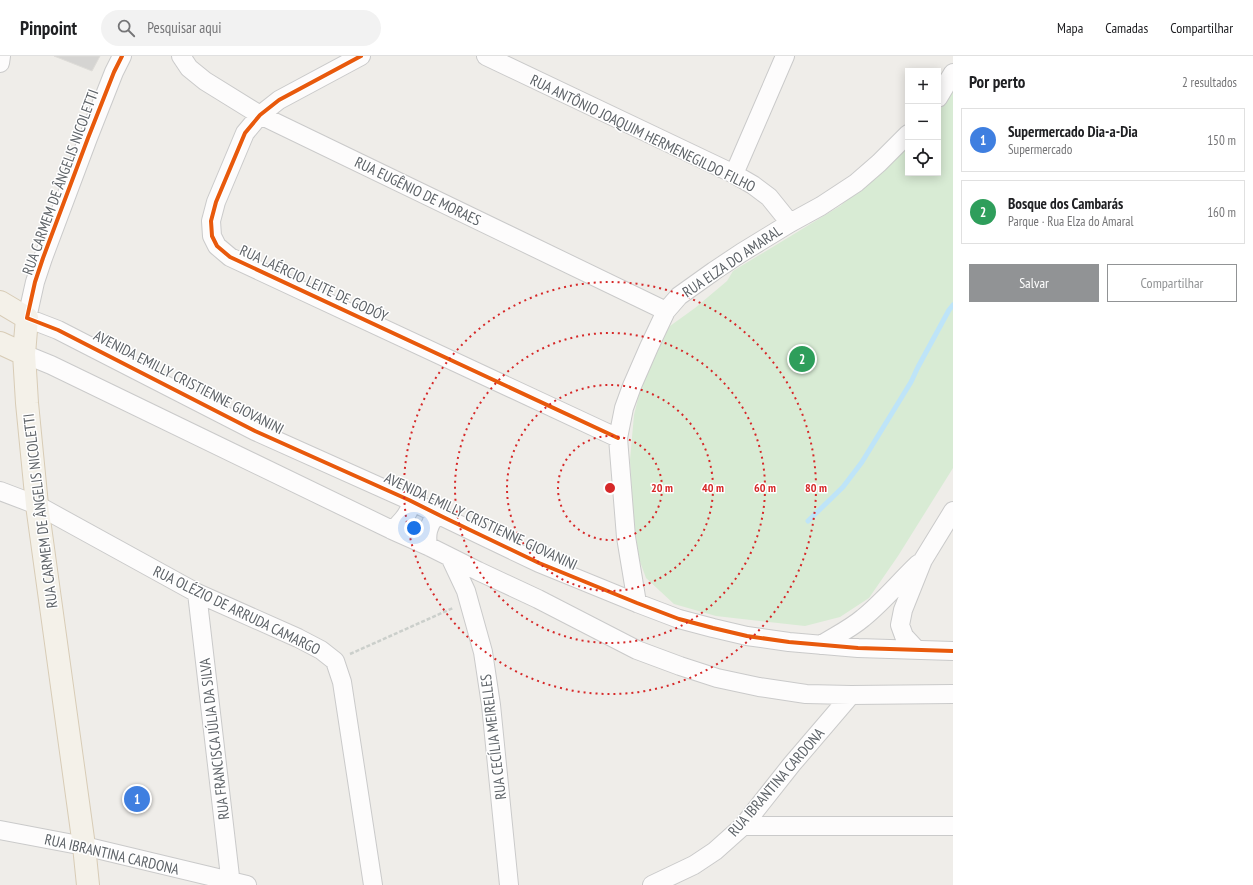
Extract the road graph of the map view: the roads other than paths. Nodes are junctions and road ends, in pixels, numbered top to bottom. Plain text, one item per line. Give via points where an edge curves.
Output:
1 (1, 56) edge
2 (122, 56) edge
3 (181, 56) edge
4 (361, 56) edge
5 (486, 56) edge
6 (785, 56) edge
7 (0, 63) edge
8 (953, 73) edge
9 (941, 93) edge
10 (260, 115) junction
11 (905, 137) edge
12 (734, 174) junction
13 (790, 223) junction
14 (0, 302) edge
15 (666, 311) junction
16 (27, 318) junction
17 (0, 344) edge
18 (24, 354) junction
19 (618, 438) junction
20 (0, 491) edge
21 (408, 500) junction
22 (37, 505) junction
23 (952, 513) edge
24 (443, 517) junction
25 (392, 530) junction
26 (428, 546) junction
27 (450, 557) junction
28 (923, 560) junction
29 (478, 571) junction
30 (197, 593) junction
31 (468, 596) junction
32 (637, 603) junction
33 (821, 645) junction
34 (917, 650) junction
35 (953, 651) edge
36 (953, 694) edge
37 (851, 695) junction
38 (743, 826) junction
39 (953, 826) edge
40 (0, 830) edge
41 (84, 846) junction
42 (236, 884) edge
43 (88, 885) edge
44 (373, 885) edge
45 (509, 885) edge
46 (652, 885) edge

1 - 7 street
2 - 16 street, RUA CARMEM DE ÂNGELIS NICOLETTI via 58,218 35,282
3 - 10 street, RUA EUGÊNIO DE MORAES via 189,68 205,81
4 - 10 street, RUA LAÉRCIO LEITE DE GODÓY via 279,100
5 - 12 street, RUA ANTÔNIO JOAQUIM HERMENEGILDO FILHO
6 - 12 street
8 - 9 street
10 - 15 street, RUA EUGÊNIO DE MORAES
10 - 19 street, RUA LAÉRCIO LEITE DE GODÓY via 245,133 216,202 211,221 212,236 217,246 230,257
11 - 13 street, RUA ELZA DO AMARAL via 856,183
12 - 13 street, RUA ANTÔNIO JOAQUIM HERMENEGILDO FILHO via 769,197
13 - 15 street, RUA ELZA DO AMARAL via 694,285
14 - 16 main road, AVENIDA EMILLY CRISTIENNE GIOVANINI
15 - 19 street, RUA ELZA DO AMARAL via 632,386 624,408
16 - 18 main road, RUA CARMEM DE ÂNGELIS NICOLETTI
16 - 21 street, AVENIDA EMILLY CRISTIENNE GIOVANINI via 58,330 255,431
17 - 18 main road
18 - 22 main road, RUA CARMEM DE ÂNGELIS NICOLETTI
18 - 25 street via 58,368
19 - 32 street, RUA ELZA DO AMARAL via 626,537
20 - 22 street, RUA OLÉZIO DE ARRUDA CAMARGO
21 - 24 street, AVENIDA EMILLY CRISTIENNE GIOVANINI
21 - 25 street via 410,506 405,516
22 - 30 street, RUA OLÉZIO DE ARRUDA CAMARGO
22 - 41 main road, RUA CARMEM DE ÂNGELIS NICOLETTI
23 - 28 street
24 - 26 street via 435,517 431,523
24 - 32 street, AVENIDA EMILLY CRISTIENNE GIOVANINI via 539,563
25 - 26 street
26 - 27 street
27 - 29 street
27 - 31 street, RUA CECÍLIA MEIRELLES
28 - 33 street via 862,619
28 - 34 street via 903,610 900,625 904,636
29 - 31 street
29 - 37 street via 637,650 680,666 717,678 759,687 806,694
30 - 42 street, RUA FRANCISCA JÚLIA DA SILVA
30 - 44 street, RUA OLÉZIO DE ARRUDA CAMARGO via 298,638 335,661 342,682
31 - 45 street, RUA CECÍLIA MEIRELLES via 483,652 491,705
32 - 33 street, AVENIDA EMILLY CRISTIENNE GIOVANINI via 712,628 754,637
33 - 34 street, AVENIDA EMILLY CRISTIENNE GIOVANINI
34 - 35 street, AVENIDA EMILLY CRISTIENNE GIOVANINI
36 - 37 street
37 - 38 street, RUA IBRANTINA CARDONA
38 - 39 street
38 - 46 street, RUA IBRANTINA CARDONA via 715,851 694,865
40 - 41 street, RUA IBRANTINA CARDONA
41 - 42 street, RUA IBRANTINA CARDONA
41 - 43 main road, RUA CARMEM DE ÂNGELIS NICOLETTI

